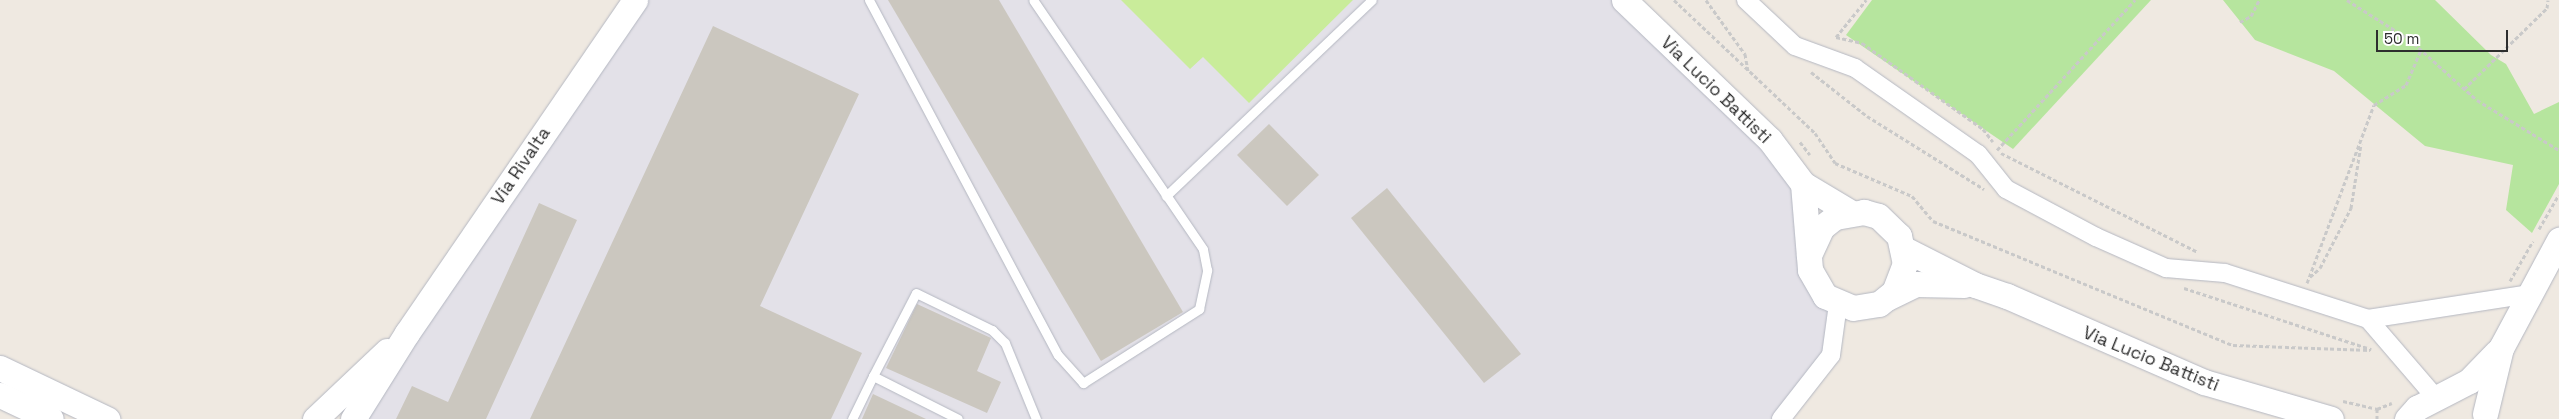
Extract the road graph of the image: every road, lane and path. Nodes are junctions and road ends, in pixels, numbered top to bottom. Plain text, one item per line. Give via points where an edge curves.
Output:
1 (635, 0) edge
2 (868, 0) edge
3 (1033, 0) edge
4 (1372, 0) edge
5 (1624, 0) edge
6 (1674, 0) edge
7 (1706, 0) edge
8 (1746, 0) edge
9 (1866, 0) edge
10 (2135, 0) edge
11 (2259, 0) edge
12 (2347, 0) edge
13 (2548, 0) edge
14 (2240, 22) dead end
15 (1836, 37) junction
16 (2421, 49) junction
17 (1826, 56) junction
18 (1748, 72) junction
19 (2464, 88) junction
20 (1794, 136) dead end
21 (2363, 136) junction
22 (1998, 150) junction
23 (2559, 150) edge
24 (1985, 163) junction
25 (1808, 173) junction
26 (1166, 196) junction
27 (1850, 212) junction
28 (2559, 240) edge
29 (1904, 249) junction
30 (1809, 255) junction
31 (2203, 255) dead end
32 (2309, 278) junction
33 (1975, 286) junction
34 (2529, 294) junction
35 (2302, 298) junction
36 (1838, 304) junction
37 (1879, 304) junction
38 (2368, 319) junction
39 (407, 333) junction
40 (2501, 348) junction
41 (2376, 350) dead end
42 (0, 368) edge
43 (873, 376) junction
44 (0, 395) edge
45 (2440, 396) junction
46 (2334, 409) edge
47 (2377, 409) junction
48 (2402, 409) edge
49 (2486, 417) edge
50 (51, 419) edge
51 (107, 419) edge
52 (315, 419) edge
53 (353, 419) edge
54 (852, 419) edge
55 (958, 419) edge
56 (1036, 419) edge
57 (1781, 419) edge
58 (2376, 419) edge

1 - 39 street, Via Rivalta
2 - 26 lane via 1058,355 1082,383 1199,309 1207,270 1203,249
3 - 26 lane
4 - 26 lane
5 - 25 street, Via Lucio Battisti
6 - 18 path
7 - 18 path via 1745,54
8 - 17 street via 1795,46
9 - 15 path
10 - 22 path
11 - 14 path via 2251,16
12 - 16 path
13 - 19 path via 2546,8
15 - 17 path
15 - 22 path via 1862,43 1984,128
16 - 19 path
16 - 21 path via 2406,85 2374,105
17 - 24 street via 1855,68 1978,154
18 - 41 path via 1815,133 1835,163 1912,196 1933,221 2233,345
19 - 23 path
20 - 25 path
21 - 32 path
21 - 32 path via 2351,208 2320,268
22 - 24 path
22 - 31 path via 2006,157
24 - 35 street via 2006,189 2166,268 2225,273
25 - 27 street, Via Lucio Battisti
25 - 30 street
27 - 29 street, Via Lucio Battisti via 1878,216 1899,236
27 - 30 street via 1822,227
28 - 34 street
29 - 33 street, Via Lucio Battisti
29 - 37 street via 1902,279
30 - 36 street via 1816,284
32 - 35 path
33 - 37 street, Via Lucio Battisti via 1916,284 1903,287
33 - 46 street, Via Lucio Battisti via 2007,296 2204,382
34 - 38 street
34 - 40 street
35 - 38 street
36 - 37 street, Via Lucio Battisti via 1853,308
36 - 57 street via 1831,355
38 - 45 street
39 - 52 street, Via Rivalta
39 - 53 street, Via Rivalta
40 - 45 street via 2469,381
40 - 49 street
42 - 51 street
43 - 54 lane
43 - 55 lane
43 - 56 lane via 916,293 992,330 1005,343
44 - 50 street
45 - 48 street via 2417,408
45 - 49 street via 2469,402
46 - 47 path
47 - 48 path
47 - 58 path

